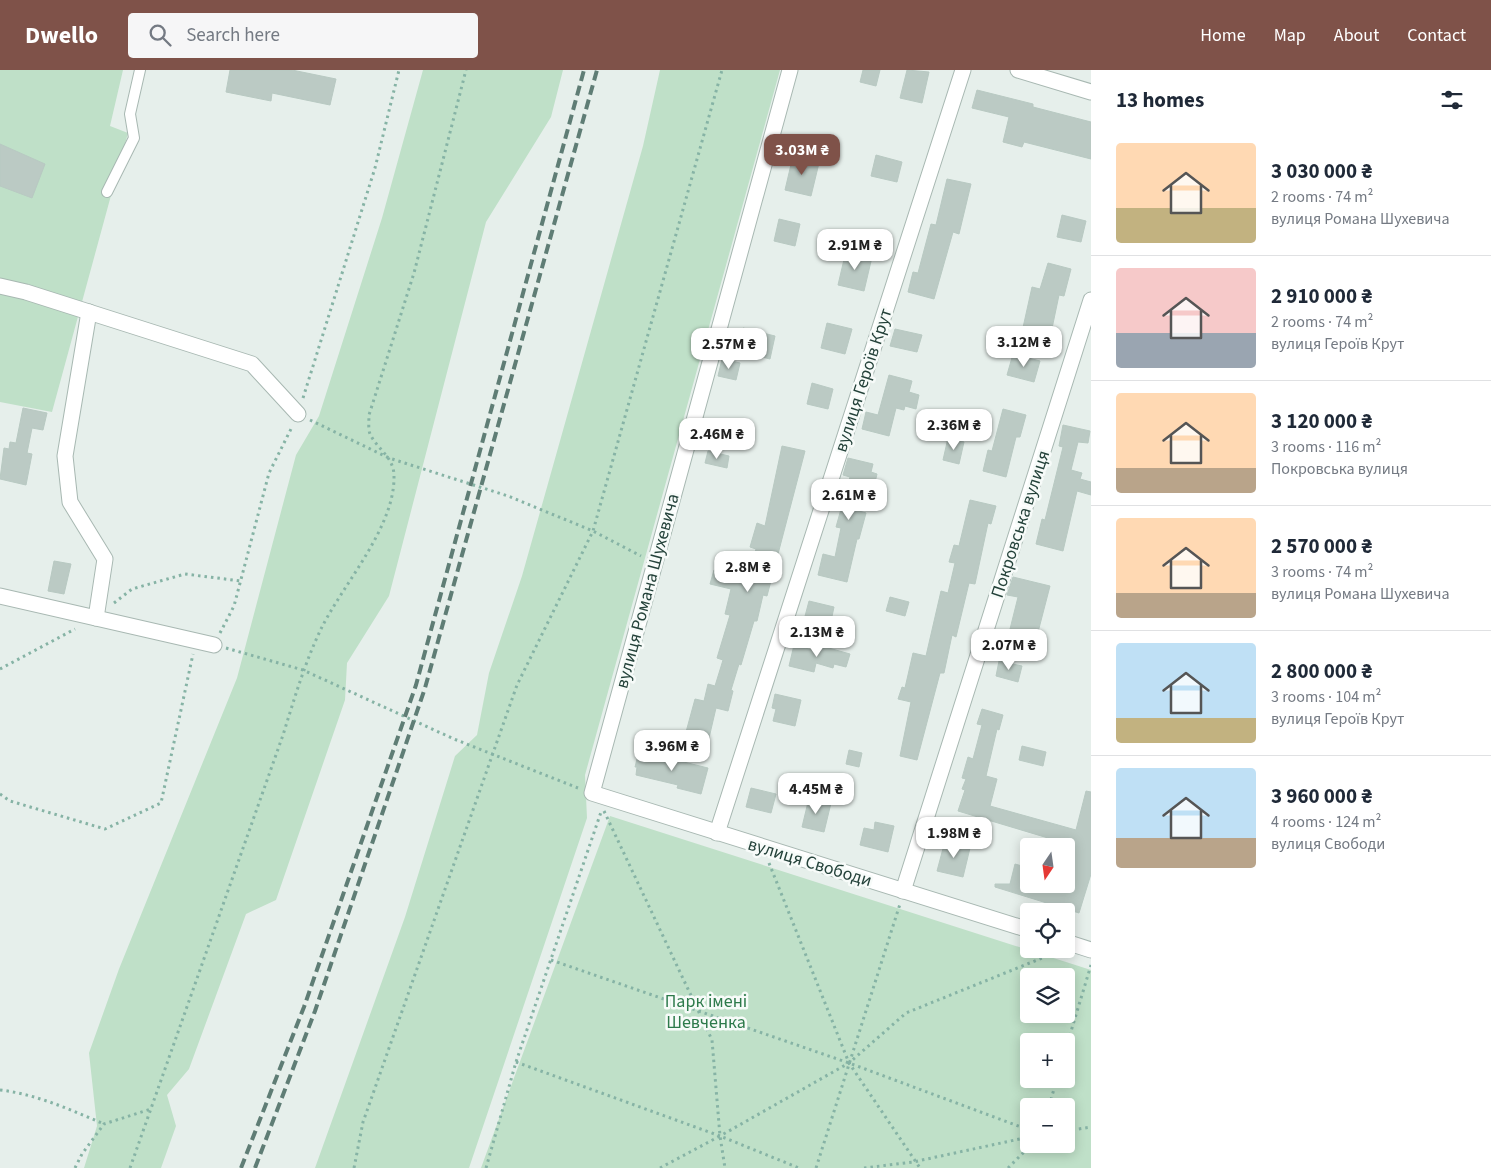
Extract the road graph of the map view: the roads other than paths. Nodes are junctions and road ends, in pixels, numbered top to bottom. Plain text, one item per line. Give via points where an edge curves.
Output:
1 (140, 70) edge
2 (790, 70) edge
3 (962, 70) edge
4 (1018, 70) edge
5 (1091, 92) edge
6 (107, 192) dead end
7 (0, 286) edge
8 (1091, 300) edge
9 (89, 312) junction
10 (298, 414) road end
11 (0, 596) edge
12 (96, 618) junction
13 (214, 645) road end
14 (592, 793) joint
15 (717, 833) junction
16 (903, 891) junction
17 (1020, 927) edge
18 (1075, 945) edge
19 (1091, 950) edge

1 - 6 lane via 130,114 134,138
2 - 14 street, вулиця Романа Шухевича
3 - 15 street, вулиця Героїв Крут
4 - 5 street
7 - 9 street
8 - 16 street, Покровська вулиця
9 - 10 street via 252,364
9 - 12 street via 65,456 70,502 105,559
11 - 12 street
12 - 13 street
14 - 15 street, вулиця Свободи
15 - 16 street, вулиця Свободи
16 - 17 street, вулиця Свободи
18 - 19 street

